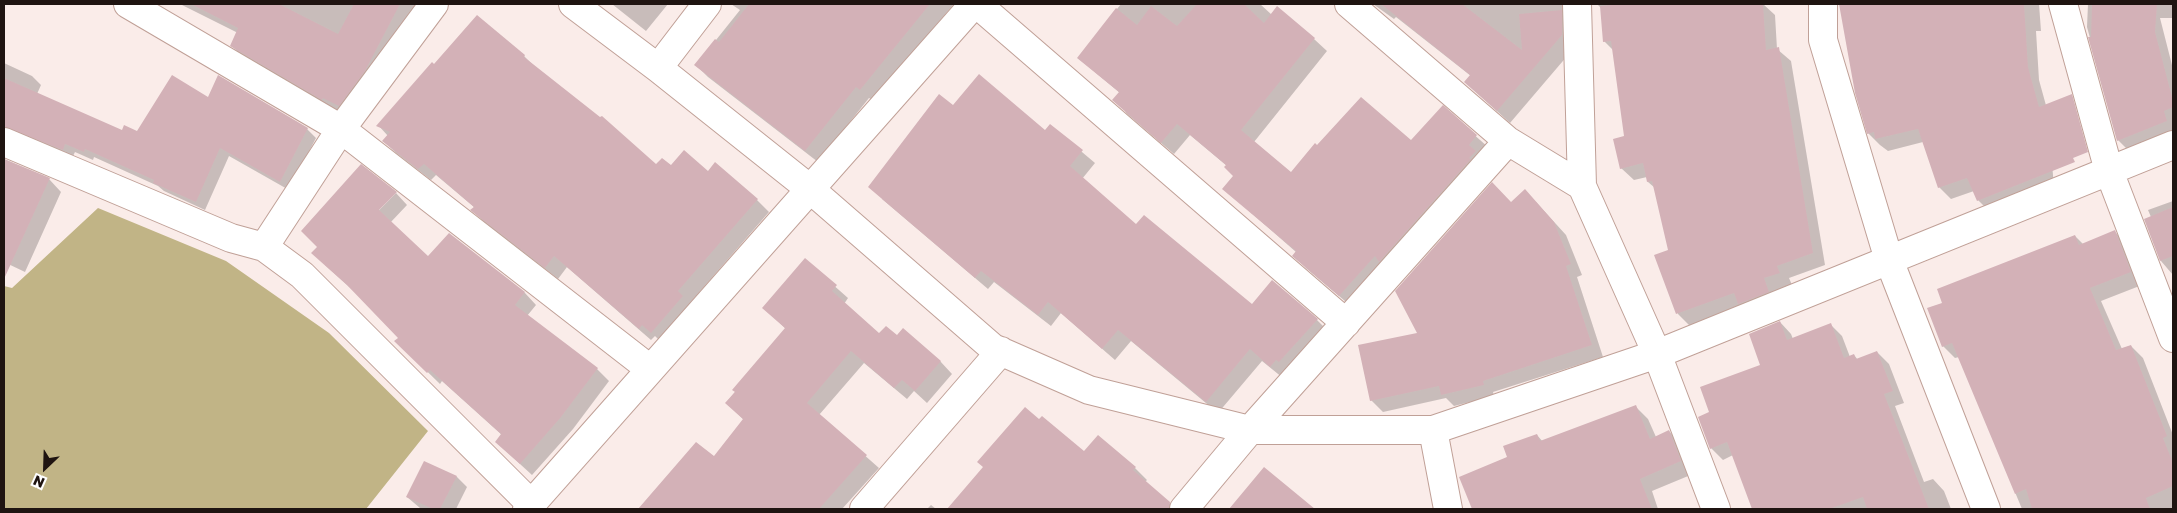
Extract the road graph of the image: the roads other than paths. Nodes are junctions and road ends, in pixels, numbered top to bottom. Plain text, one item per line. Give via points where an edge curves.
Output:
1 (128, 4) edge
2 (434, 4) edge
3 (573, 4) edge
4 (707, 4) edge
5 (976, 4) edge
6 (1350, 4) edge
7 (1577, 4) edge
8 (1823, 4) edge
9 (2063, 4) edge
10 (658, 68) junction
11 (341, 130) junction
12 (1508, 141) junction
13 (4, 142) edge
14 (2173, 145) edge
15 (2109, 171) junction
16 (1582, 186) junction
17 (810, 189) junction
18 (264, 247) junction
19 (1889, 260) junction
20 (1346, 323) junction
21 (2173, 338) edge
22 (1000, 351) junction
23 (1657, 354) junction
24 (650, 369) junction
25 (1250, 430) junction
26 (1433, 430) junction
27 (529, 506) edge
28 (864, 509) edge
29 (1184, 509) edge
30 (1448, 509) edge
31 (1716, 509) edge
32 (1986, 509) edge

1 - 11 street
2 - 11 street
3 - 10 street
4 - 10 street
5 - 17 street
5 - 20 street
6 - 12 street
7 - 16 street
8 - 19 street via 1823,40
9 - 15 street
10 - 17 street
11 - 18 street
11 - 24 street
12 - 16 street
12 - 20 street
13 - 18 street via 231,238
14 - 15 street
15 - 19 street
15 - 21 street
16 - 23 street
17 - 22 street
17 - 24 street
18 - 27 street via 302,276
19 - 23 street
19 - 32 street
20 - 25 street
22 - 25 street via 1089,390
22 - 28 street
23 - 26 street
23 - 31 street
24 - 27 street
25 - 26 street
25 - 29 street
26 - 30 street

